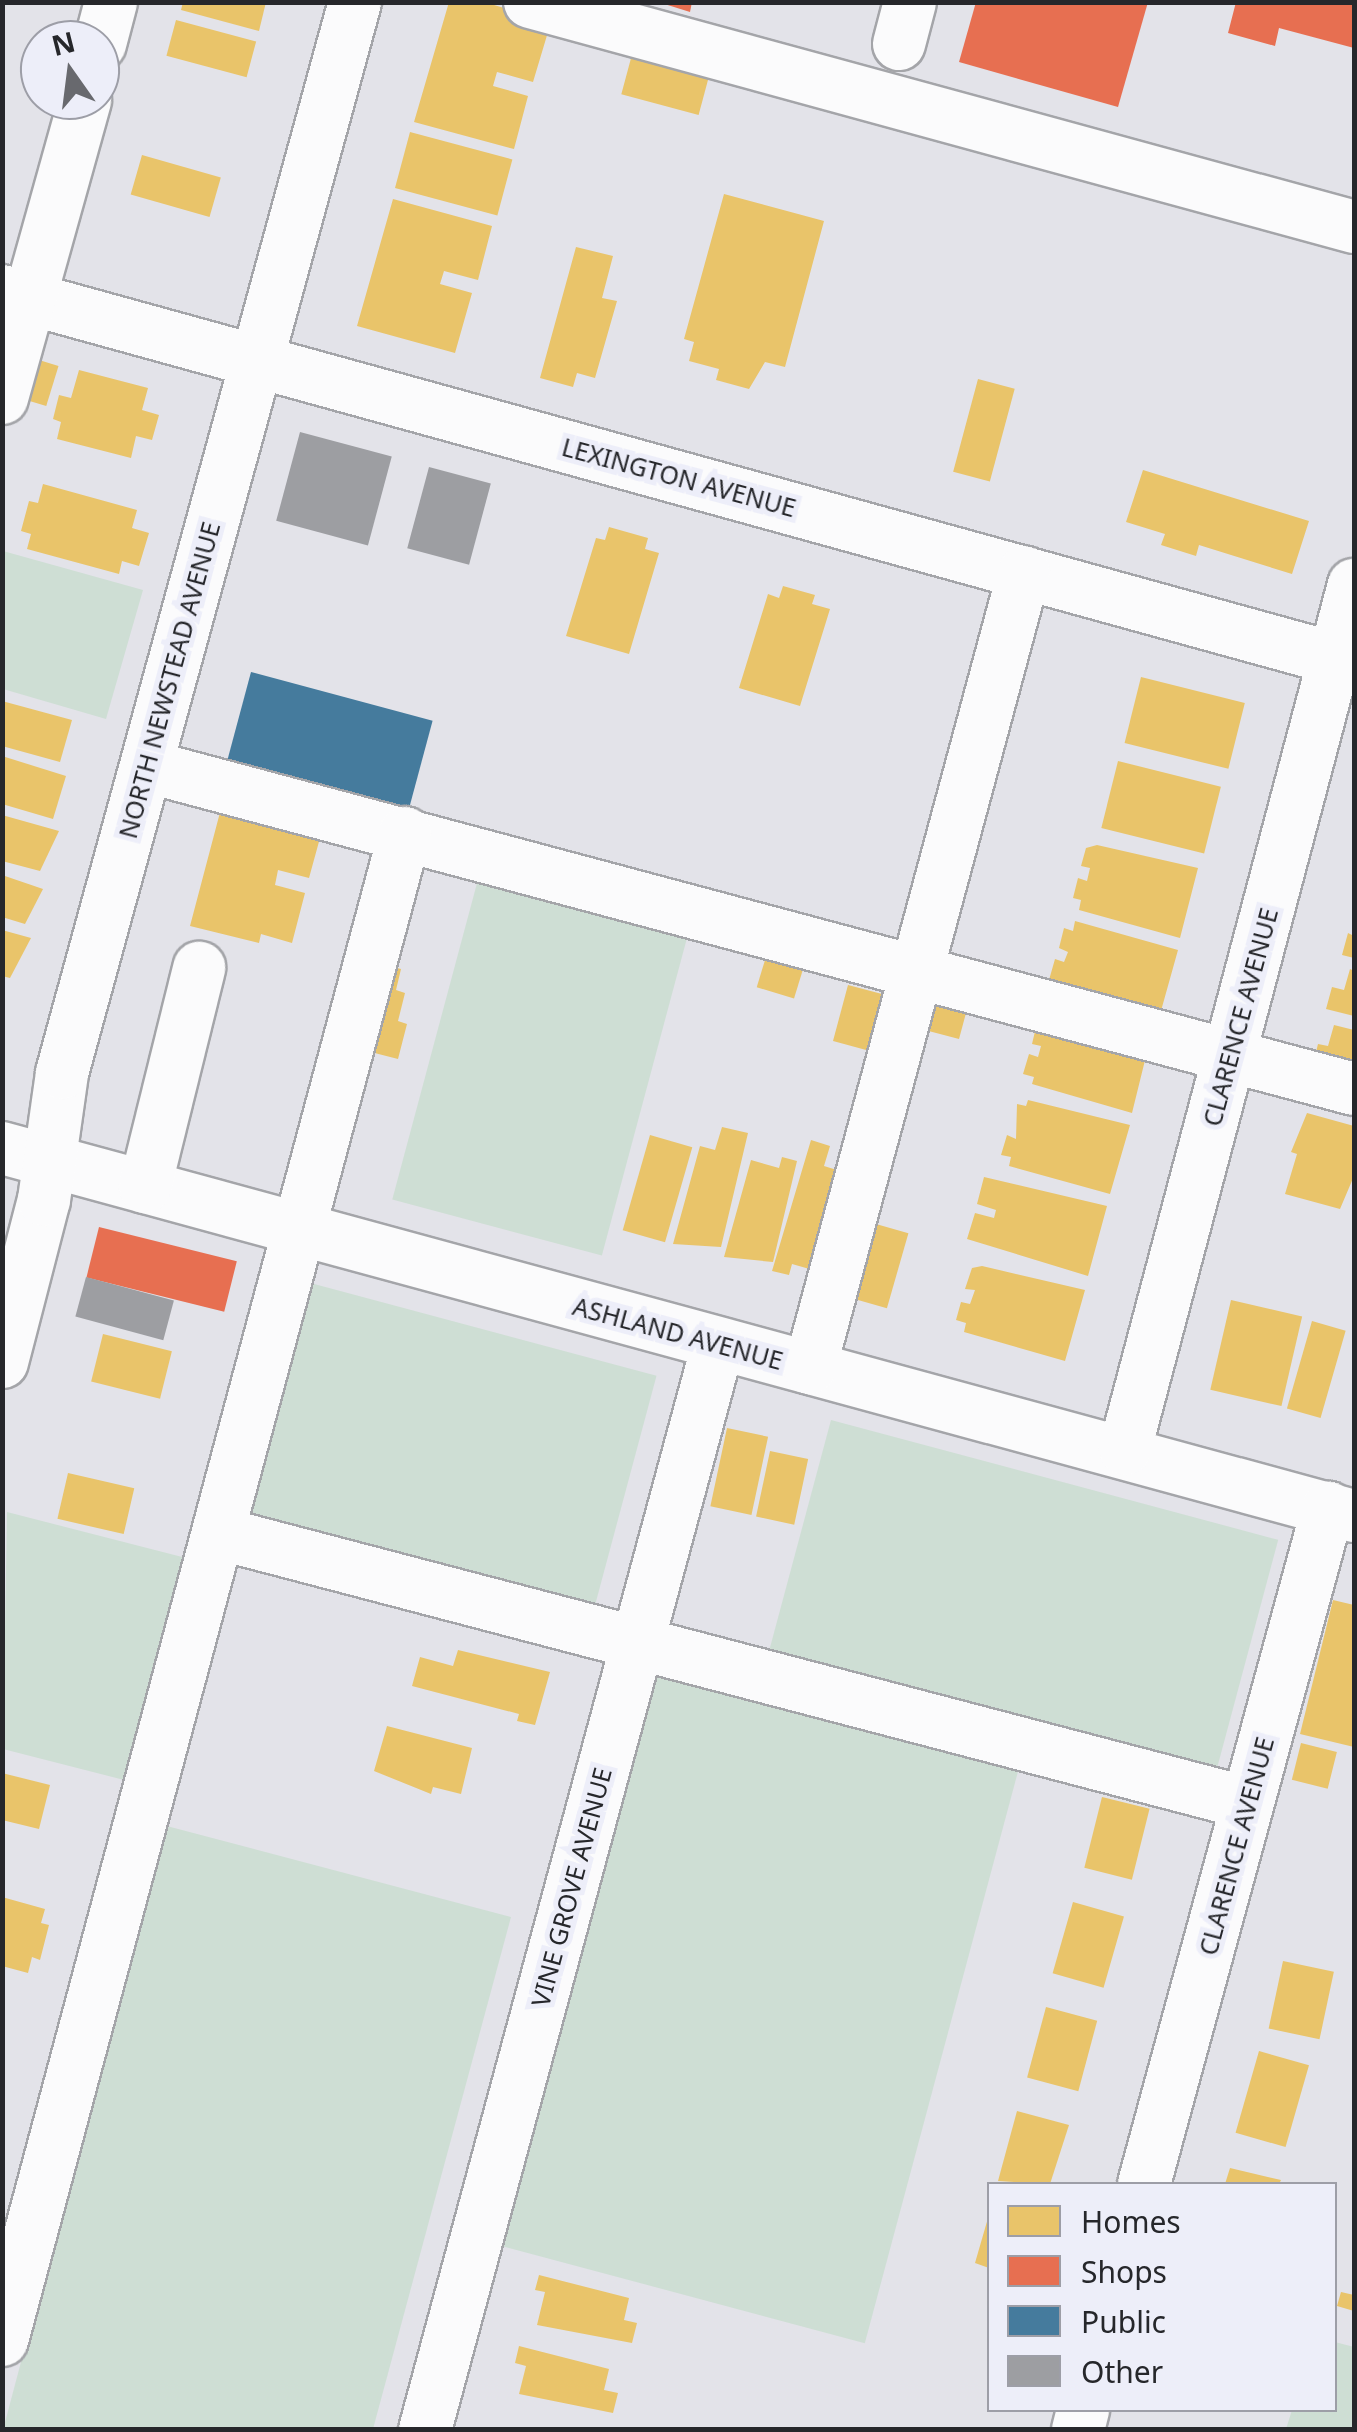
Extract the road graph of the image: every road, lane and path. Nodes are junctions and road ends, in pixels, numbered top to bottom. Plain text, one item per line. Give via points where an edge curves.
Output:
1 (355, 2) edge
2 (530, 2) edge
3 (78, 120) edge
4 (1354, 227) edge
5 (16, 295) edge
6 (257, 360) junction
7 (2, 398) edge
8 (1024, 572) junction
9 (1354, 585) edge
10 (1345, 662) edge
11 (146, 766) junction
12 (406, 834) junction
13 (199, 968) dead end
14 (918, 970) junction
15 (1230, 1054) junction
16 (1354, 1089) edge
17 (26, 1155) edge
18 (145, 1187) junction
19 (300, 1228) junction
20 (718, 1344) junction
21 (2, 1362) edge
22 (810, 1368) junction
23 (1125, 1449) junction
24 (1341, 1512) edge
25 (218, 1533) junction
26 (637, 1642) junction
27 (1248, 1804) junction
28 (1145, 2182) edge
29 (2, 2340) edge
30 (426, 2430) edge

1 - 6 street, NORTH NEWSTEAD AVENUE
2 - 4 street
3 - 5 street
5 - 6 street, LEXINGTON AVENUE
5 - 7 street
6 - 8 street, LEXINGTON AVENUE
6 - 11 street, NORTH NEWSTEAD AVENUE
8 - 10 street, LEXINGTON AVENUE
8 - 14 street
9 - 10 street, CLARENCE AVENUE
10 - 15 street, CLARENCE AVENUE
11 - 12 street
11 - 17 street, NORTH NEWSTEAD AVENUE via 62,1073
12 - 14 street
12 - 19 street
13 - 18 street
14 - 15 street
14 - 22 street
15 - 16 street
15 - 23 street, CLARENCE AVENUE
17 - 18 street, ASHLAND AVENUE
17 - 21 street, NORTH NEWSTEAD AVENUE
18 - 19 street, ASHLAND AVENUE
19 - 20 street, ASHLAND AVENUE
19 - 25 street
20 - 22 street, ASHLAND AVENUE
20 - 26 street, VINE GROVE AVENUE
22 - 23 street, ASHLAND AVENUE
23 - 24 street, ASHLAND AVENUE
24 - 27 street, CLARENCE AVENUE
25 - 26 street
25 - 29 street
26 - 27 street
26 - 30 street, VINE GROVE AVENUE
27 - 28 street, CLARENCE AVENUE

